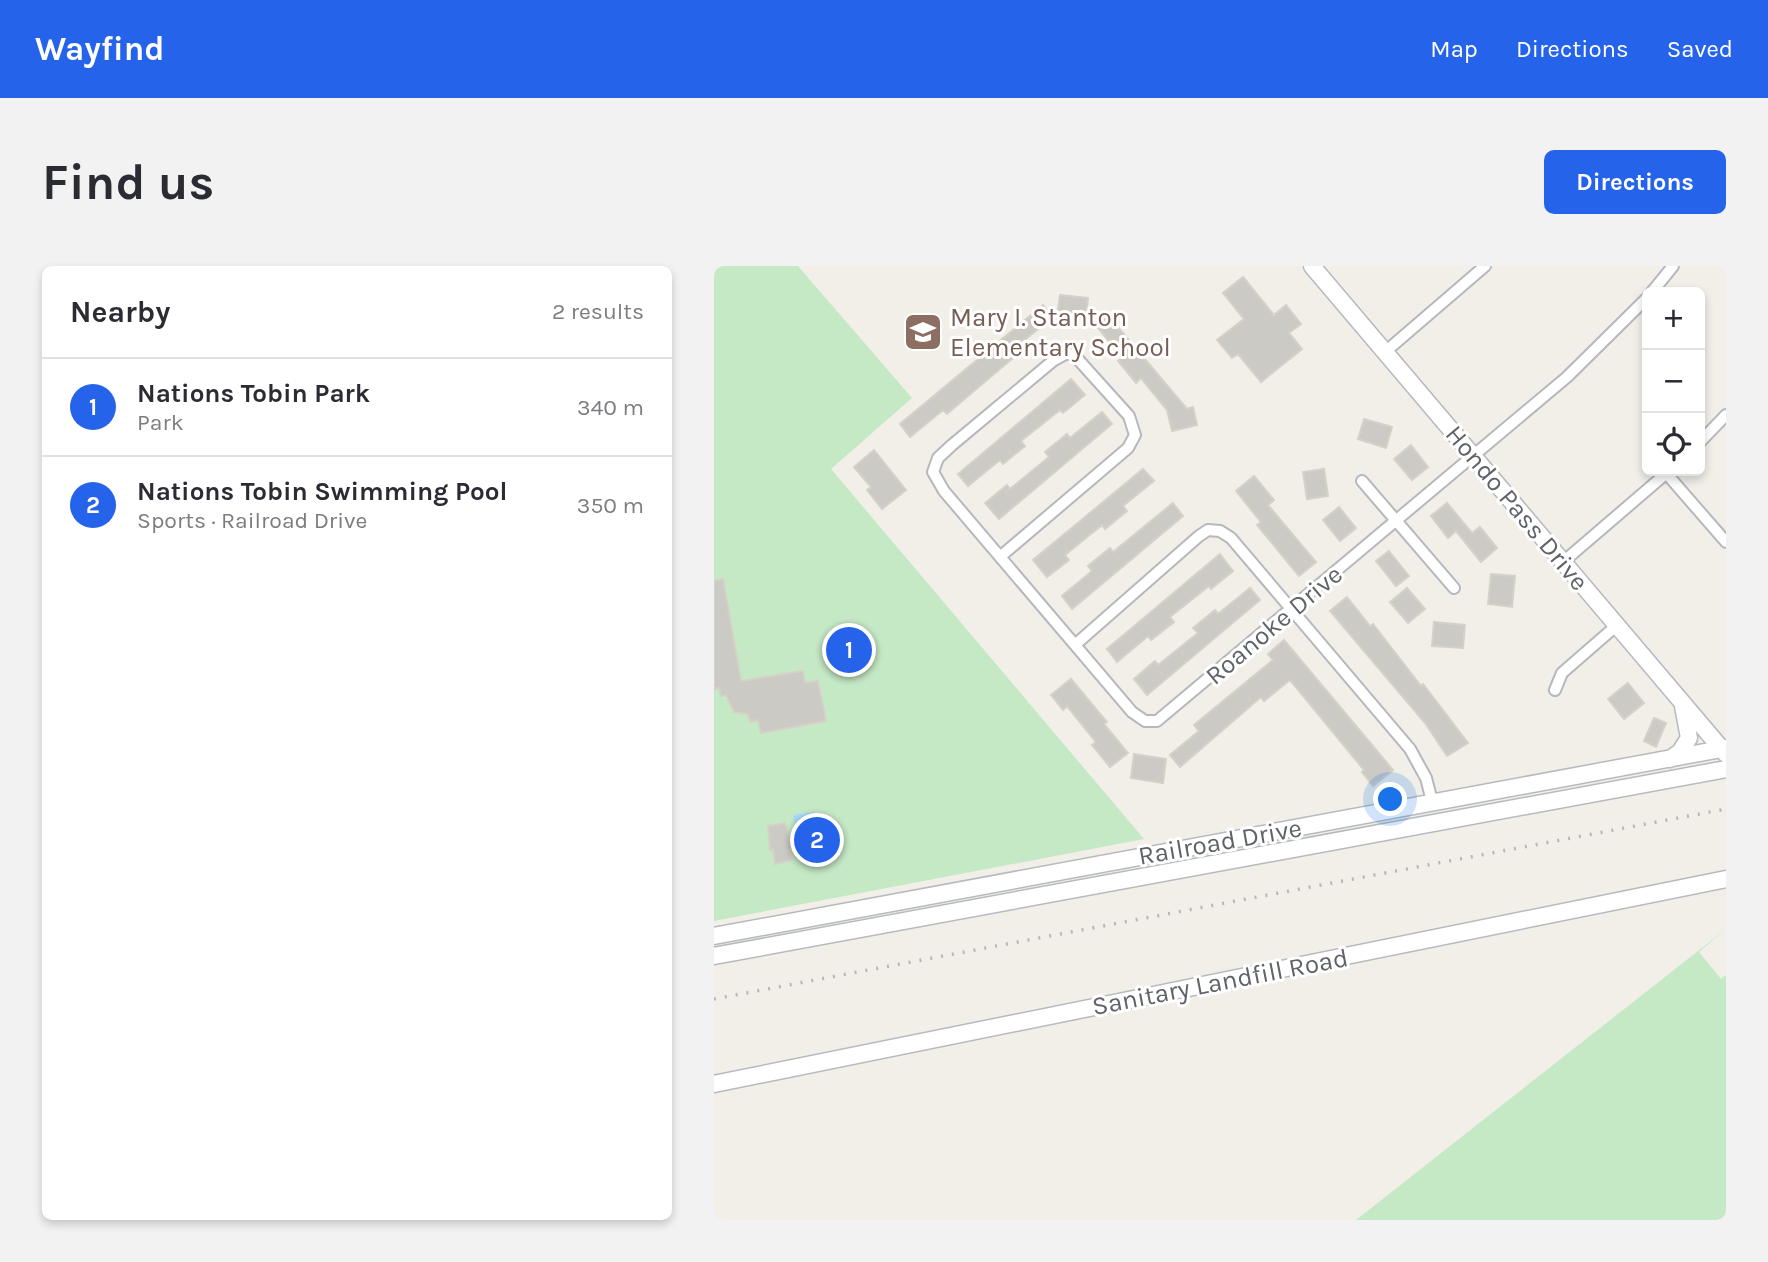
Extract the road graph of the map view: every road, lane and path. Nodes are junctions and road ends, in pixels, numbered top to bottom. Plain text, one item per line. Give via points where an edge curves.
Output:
1 (1312, 266) edge
2 (1485, 266) edge
3 (1672, 266) edge
4 (1656, 287) edge
5 (1642, 303) edge
6 (1385, 352) junction
7 (1726, 415) edge
8 (1705, 437) edge
9 (1474, 457) junction
10 (1662, 476) edge
11 (1670, 476) edge
12 (1362, 481) dead end
13 (1397, 522) junction
14 (1726, 542) edge
15 (1001, 556) junction
16 (1563, 562) junction
17 (1454, 588) dead end
18 (1292, 610) junction
19 (1616, 626) junction
20 (1076, 644) junction
21 (1555, 690) dead end
22 (1683, 704) junction
23 (1725, 751) edge
24 (1670, 759) junction
25 (1726, 769) edge
26 (1432, 801) junction
27 (1726, 879) edge
28 (999, 883) junction
29 (1004, 902) junction
30 (714, 936) edge
31 (714, 957) edge
32 (714, 1084) edge

1 - 6 main road, Hondo Pass Drive
2 - 6 street
3 - 4 street
5 - 9 street, Roanoke Drive via 1608,340
6 - 9 main road, Hondo Pass Drive
7 - 8 street
9 - 13 street, Roanoke Drive
9 - 16 main road, Hondo Pass Drive
10 - 16 street
11 - 14 street
12 - 13 street
13 - 17 street
13 - 18 street, Roanoke Drive
15 - 15 street, Roanoke Drive via 944,491 933,467 952,445 1067,353 1083,361 1129,416 1135,435 1128,448
15 - 20 street, Roanoke Drive
16 - 19 main road, Hondo Pass Drive
18 - 20 street, Roanoke Drive via 1153,722 1132,712
18 - 20 street via 1231,538 1208,530
18 - 26 street via 1410,749
19 - 21 street via 1562,673
19 - 22 main road, Hondo Pass Drive
22 - 23 main road, Hondo Pass Drive
22 - 24 main road via 1689,738
23 - 24 main road, Railroad Drive
24 - 26 main road, Railroad Drive
25 - 29 main road, Railroad Drive
26 - 28 main road, Railroad Drive
27 - 32 main road, Sanitary Landfill Road
28 - 29 main road
28 - 30 main road, Railroad Drive
29 - 31 main road, Railroad Drive

